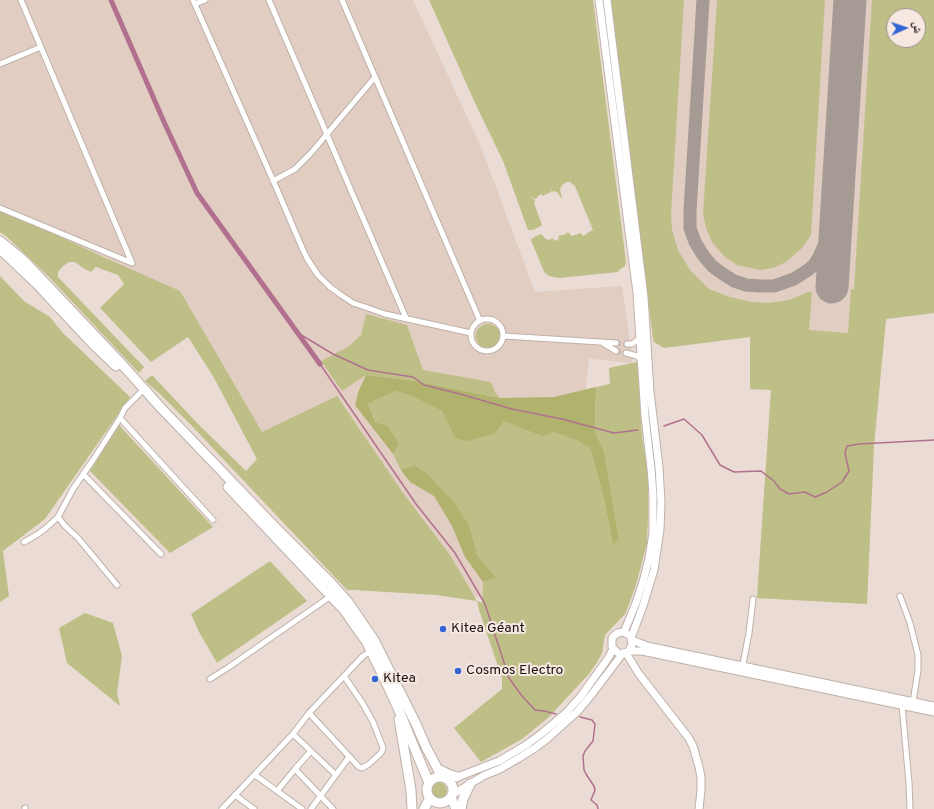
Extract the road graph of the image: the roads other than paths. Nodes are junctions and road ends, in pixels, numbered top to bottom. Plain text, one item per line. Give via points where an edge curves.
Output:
1 (21, 0) edge
2 (205, 0) edge
3 (269, 0) edge
4 (342, 0) edge
5 (600, 0) edge
6 (607, 0) edge
7 (194, 2) edge
8 (41, 47) junction
9 (0, 64) edge
10 (375, 77) junction
11 (326, 134) junction
12 (273, 181) junction
13 (0, 208) edge
14 (0, 241) edge
15 (0, 249) edge
16 (637, 269) junction
17 (638, 278) junction
18 (406, 318) junction
19 (480, 321) junction
20 (472, 333) junction
21 (504, 336) junction
22 (640, 338) junction
23 (602, 342) junction
24 (616, 343) tunnel mouth
25 (616, 351) tunnel mouth
26 (641, 352) junction
27 (626, 353) tunnel mouth
28 (641, 360) junction
29 (140, 393) junction
30 (120, 418) junction
31 (83, 474) junction
32 (58, 517) junction
33 (213, 520) dead end
34 (24, 542) dead end
35 (161, 554) dead end
36 (116, 585) dead end
37 (331, 596) junction
38 (900, 596) dead end
39 (754, 599) dead end
40 (624, 632) junction
41 (632, 639) junction
42 (614, 649) junction
43 (371, 651) junction
44 (626, 653) junction
45 (742, 669) junction
46 (344, 676) junction
47 (210, 679) dead end
48 (913, 702) junction
49 (902, 705) junction
50 (934, 706) edge
51 (398, 708) junction
52 (934, 712) edge
53 (309, 713) junction
54 (293, 734) junction
55 (311, 751) junction
56 (349, 757) junction
57 (436, 768) junction
58 (295, 769) junction
59 (255, 775) junction
60 (336, 775) junction
61 (457, 777) junction
62 (444, 778) junction
63 (429, 783) junction
64 (470, 784) junction
65 (277, 791) junction
66 (235, 795) junction
67 (321, 796) junction
68 (451, 796) junction
69 (436, 804) edge
70 (222, 809) edge
71 (254, 809) edge
72 (302, 809) edge
73 (312, 809) edge
74 (333, 809) edge
75 (412, 809) edge
76 (424, 809) edge
77 (456, 809) edge
78 (461, 809) edge
79 (699, 809) edge
80 (910, 809) edge

1 - 8 street
2 - 7 street
3 - 11 street
4 - 10 street
5 - 16 street
6 - 16 street
7 - 12 street
8 - 9 street
8 - 13 street via 132,263
10 - 11 street
10 - 19 street
11 - 12 street via 295,168
11 - 18 street
12 - 18 street via 308,260 318,275 353,303
14 - 57 highway via 30,267 162,409 348,602 374,640
15 - 29 highway via 38,285
16 - 17 street
17 - 22 street
17 - 41 street via 645,306 652,410 660,474 661,516 654,570
18 - 20 street
19 - 20 street via 474,326
19 - 21 street via 489,319 498,323
20 - 21 street via 473,343 486,352 500,346
21 - 23 street
22 - 26 street
22 - 26 street via 629,344
23 - 24 street
23 - 25 street
26 - 28 street
27 - 28 street
28 - 40 street via 653,483 653,527 643,582
29 - 30 street via 125,408
29 - 37 highway
30 - 31 street
30 - 33 street
31 - 32 street
31 - 35 street
32 - 34 street
32 - 36 street
37 - 43 highway via 351,619
37 - 47 street
38 - 48 street via 918,655
39 - 45 street
40 - 41 street
40 - 42 street via 612,638
41 - 44 street via 631,648
41 - 45 street via 647,646
42 - 44 street
42 - 61 street via 581,696 541,734 499,761
43 - 46 street
43 - 51 highway
44 - 45 street via 642,651
44 - 64 street via 564,725 535,748
44 - 79 street via 693,746 701,777
45 - 48 street
45 - 49 street
46 - 53 street
46 - 56 street via 373,722 383,749 362,768
48 - 50 street
49 - 52 street
49 - 80 street
51 - 63 highway
51 - 75 highway
53 - 54 street
53 - 56 street
54 - 55 street
54 - 59 street
55 - 58 street
55 - 60 street
56 - 60 street
57 - 61 highway
57 - 62 highway
58 - 65 street
58 - 67 street
59 - 65 street
59 - 66 street
60 - 67 street
61 - 62 street
62 - 63 highway via 435,778
62 - 68 highway via 453,790
63 - 69 highway via 427,794
64 - 68 street
64 - 78 highway
65 - 72 street
66 - 70 street
66 - 71 street
67 - 73 street
67 - 74 street
68 - 69 highway via 445,802
68 - 77 highway
69 - 76 highway

